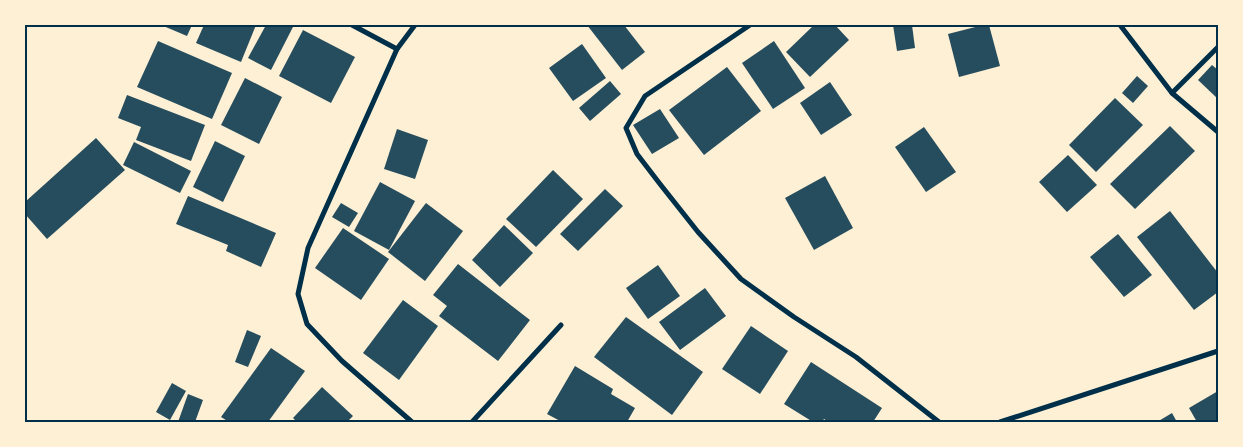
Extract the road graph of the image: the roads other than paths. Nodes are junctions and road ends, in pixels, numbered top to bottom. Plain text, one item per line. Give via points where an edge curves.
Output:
1 (352, 25) edge
2 (416, 25) edge
3 (750, 25) edge
4 (1120, 25) edge
5 (1218, 47) edge
6 (397, 48) junction
7 (1172, 92) junction
8 (1218, 132) edge
9 (562, 325) dead end
10 (1218, 351) edge
11 (412, 422) edge
12 (472, 422) edge
13 (939, 422) edge
14 (1000, 422) edge

1 - 6 street
2 - 6 street
3 - 13 street via 645,96 626,128 637,154 698,232 741,279 856,357
4 - 7 street
5 - 7 street
6 - 11 street via 308,248 298,294 307,324
7 - 8 street
9 - 12 street
10 - 14 street

